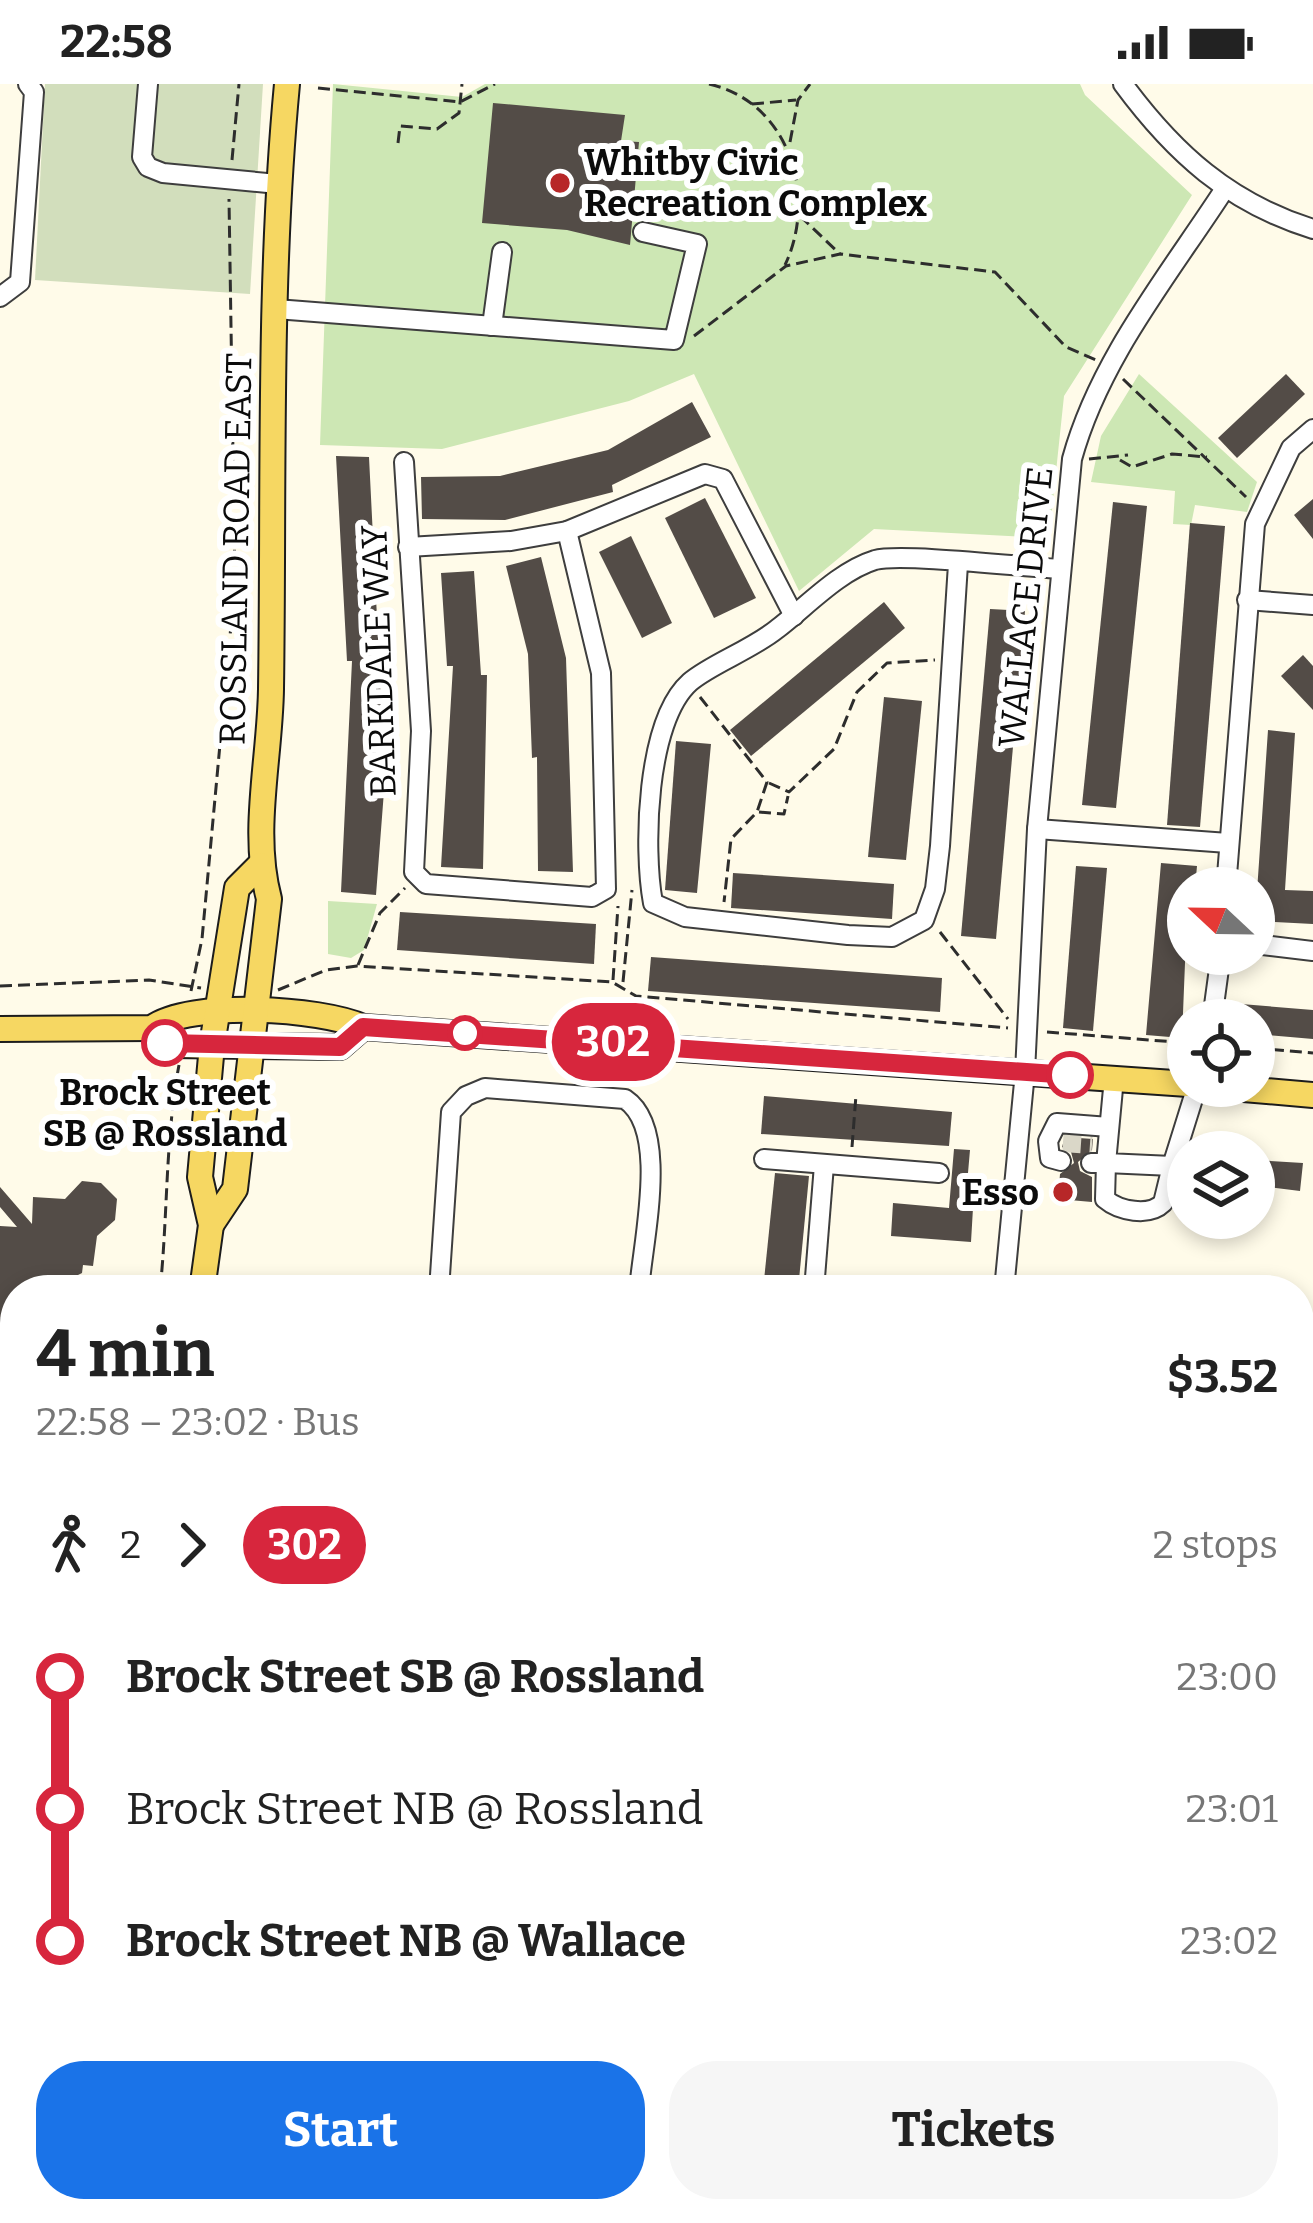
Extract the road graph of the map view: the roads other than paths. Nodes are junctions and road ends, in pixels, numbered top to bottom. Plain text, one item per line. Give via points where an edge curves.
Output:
1 (28, 84) edge
2 (148, 84) edge
3 (287, 84) edge
4 (1123, 84) edge
5 (278, 184) junction
6 (1223, 190) junction
7 (1313, 229) edge
8 (643, 232) dead end
9 (502, 252) dead end
10 (0, 297) edge
11 (276, 309) junction
12 (492, 326) junction
13 (1313, 429) edge
14 (404, 462) dead end
15 (567, 531) junction
16 (408, 547) junction
17 (958, 564) junction
18 (1060, 569) junction
19 (1247, 600) junction
20 (1313, 605) edge
21 (794, 616) junction
22 (1036, 829) junction
23 (1228, 843) junction
24 (260, 865) junction
25 (1227, 867) edge
26 (1275, 946) edge
27 (1313, 951) edge
28 (219, 1000) junction
29 (258, 1003) junction
30 (363, 1027) junction
31 (152, 1028) junction
32 (0, 1029) edge
33 (212, 1045) junction
34 (253, 1048) junction
35 (1025, 1072) junction
36 (1114, 1078) junction
37 (1167, 1082) edge
38 (1275, 1092) edge
39 (1313, 1095) edge
40 (1017, 1140) junction
41 (1101, 1149) junction
42 (764, 1159) dead end
43 (824, 1165) junction
44 (1167, 1165) edge
45 (939, 1173) dead end
46 (1167, 1184) edge
47 (211, 1225) junction
48 (204, 1275) edge
49 (440, 1275) edge
50 (640, 1275) edge
51 (815, 1275) edge
52 (1005, 1275) edge

1 - 10 street via 34,92 20,282
2 - 5 street via 148,167
3 - 5 main road, ROSSLAND ROAD EAST
4 - 6 street via 1161,135
5 - 11 main road, ROSSLAND ROAD EAST
6 - 7 street
6 - 18 street, WALLACE DRIVE via 1085,411
8 - 12 street via 698,244 674,340
9 - 12 street
11 - 12 street
11 - 24 main road, ROSSLAND ROAD EAST via 271,701
13 - 19 street via 1291,448 1259,511
14 - 16 street, BARKDALE WAY
15 - 16 street
15 - 16 street, BARKDALE WAY via 601,673 606,889 592,897 426,884 414,872 421,731
15 - 21 street via 705,474 724,478
17 - 18 street
17 - 21 street via 877,559
17 - 21 street via 940,846 924,920 892,937 721,922 652,903 646,867 665,719 690,682 747,654
18 - 22 street, WALLACE DRIVE
19 - 20 street
19 - 23 street
22 - 23 street
22 - 35 street, WALLACE DRIVE
23 - 25 street
24 - 28 main road via 237,888
24 - 29 main road, ROSSLAND ROAD EAST via 269,899
26 - 27 street
28 - 29 main road
28 - 31 main road
28 - 33 main road
29 - 30 main road
29 - 34 main road, ROSSLAND ROAD EAST
30 - 34 main road via 340,1047
30 - 35 main road
31 - 32 main road
31 - 33 main road via 165,1043
33 - 34 main road
33 - 47 main road via 200,1177
34 - 47 main road, ROSSLAND ROAD EAST via 235,1189
35 - 36 main road
35 - 40 street, WALLACE DRIVE
36 - 37 main road
36 - 41 street
38 - 39 main road
40 - 41 street via 1057,1148 1057,1123
40 - 52 street, WALLACE DRIVE
41 - 44 street
41 - 46 street via 1105,1199 1114,1207 1146,1211 1162,1202
42 - 43 street
43 - 45 street
43 - 51 street
47 - 48 main road
49 - 50 street via 451,1112 485,1088 625,1099 642,1110 652,1138

